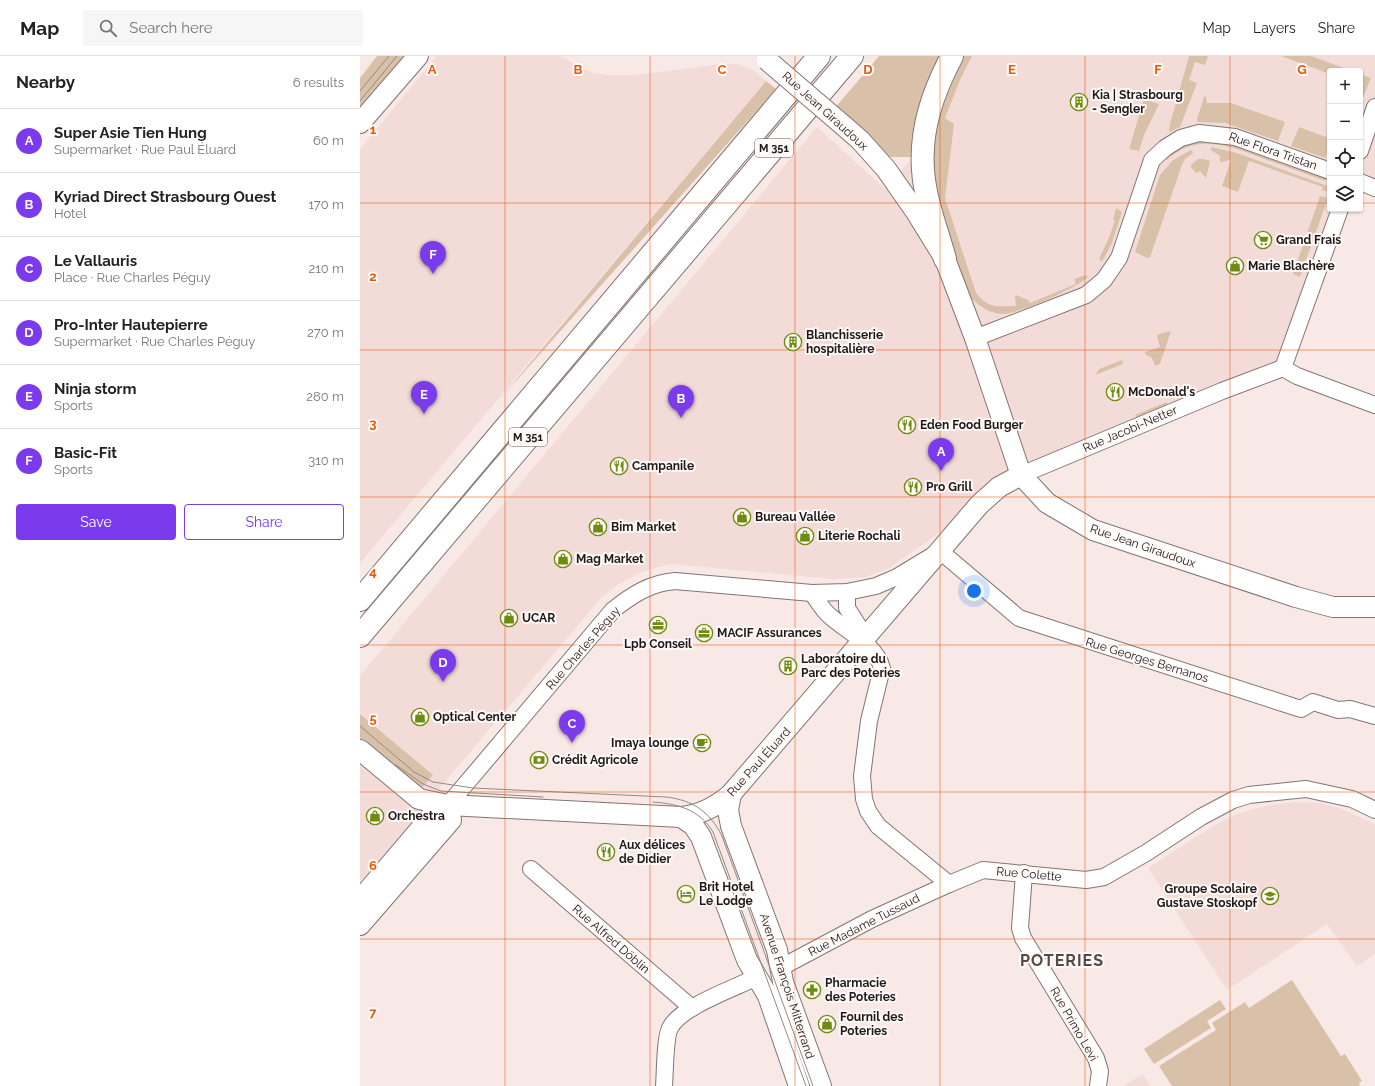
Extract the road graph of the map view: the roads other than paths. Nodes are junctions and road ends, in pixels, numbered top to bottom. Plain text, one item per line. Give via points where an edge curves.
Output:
1 (418, 56) edge
2 (819, 56) edge
3 (852, 56) edge
4 (952, 56) edge
5 (764, 58) edge
6 (1375, 107) edge
7 (360, 123) edge
8 (1363, 141) edge
9 (1327, 170) edge
10 (1363, 183) edge
11 (1375, 188) edge
12 (1339, 212) edge
13 (945, 259) junction
14 (974, 338) junction
15 (1283, 368) junction
16 (1375, 405) edge
17 (1021, 475) junction
18 (940, 551) junction
19 (847, 592) junction
20 (812, 593) junction
21 (360, 600) edge
22 (1375, 607) edge
23 (360, 636) edge
24 (862, 642) junction
25 (1375, 716) edge
26 (360, 750) edge
27 (731, 794) junction
28 (448, 805) junction
29 (1375, 810) edge
30 (681, 817) junction
31 (531, 869) dead end
32 (1024, 873) junction
33 (949, 884) junction
34 (360, 900) edge
35 (360, 925) edge
36 (780, 968) junction
37 (757, 977) junction
38 (692, 1008) junction
39 (664, 1086) edge
40 (799, 1086) edge
41 (821, 1086) edge
42 (1098, 1086) edge

1 - 7 street
2 - 21 highway, M 351
3 - 23 highway, M 351
4 - 13 highway via 931,101 922,154 926,189
5 - 13 street, Rue Jean Giraudoux, bridge via 860,140 886,169
6 - 8 street
9 - 14 street, Rue Flora Tristan via 1235,136 1199,133 1181,138 1152,160 1119,258 1104,280 1086,295
10 - 11 street
12 - 15 street
13 - 14 street, Rue Jean Giraudoux
14 - 17 street, Rue Jean Giraudoux
15 - 16 street via 1297,376
15 - 17 street, Rue Jacobi-Netter via 1214,394
17 - 18 street, Rue Paul Éluard via 999,487 986,498
17 - 22 street, Rue Jean Giraudoux via 1048,503 1093,530 1318,604 1345,608
18 - 19 street, Rue Charles Péguy via 876,586
18 - 24 street, Rue Paul Éluard
18 - 25 street, Rue Georges Bernanos via 1019,618 1301,709 1313,702 1338,710 1350,709
19 - 20 street, Rue Charles Péguy
19 - 24 street via 847,608 861,630
20 - 24 street via 829,616
20 - 28 street, Rue Charles Péguy via 675,581 663,582 632,595 613,610
24 - 27 street, Rue Paul Éluard
24 - 33 street via 874,652 882,668 869,721 862,776 868,811 878,826
26 - 28 street, Rue Paul Éluard via 419,799
27 - 30 street, Rue Paul Éluard via 709,809
27 - 36 street, Avenue François Mitterrand via 729,818 777,950
28 - 30 street, Rue Paul Éluard
28 - 34 street, Rue Charles Péguy via 434,813
28 - 35 street via 451,820
29 - 32 street, Rue Colette via 1352,799 1306,789 1249,795 1233,800 1201,817 1104,877 1086,880
30 - 37 street, Avenue François Mitterrand via 693,825 701,837 747,960
31 - 38 street, Rue Alfred Döblin
32 - 33 street, Rue Colette via 983,870
32 - 42 street, Rue Primo Levi via 1020,928 1023,938 1096,1058 1100,1071
33 - 36 street, Rue Madame Tussaud via 872,920
36 - 41 street, Avenue François Mitterrand
37 - 38 street
37 - 40 street, Avenue François Mitterrand via 768,996
38 - 39 street via 676,1018 669,1029

